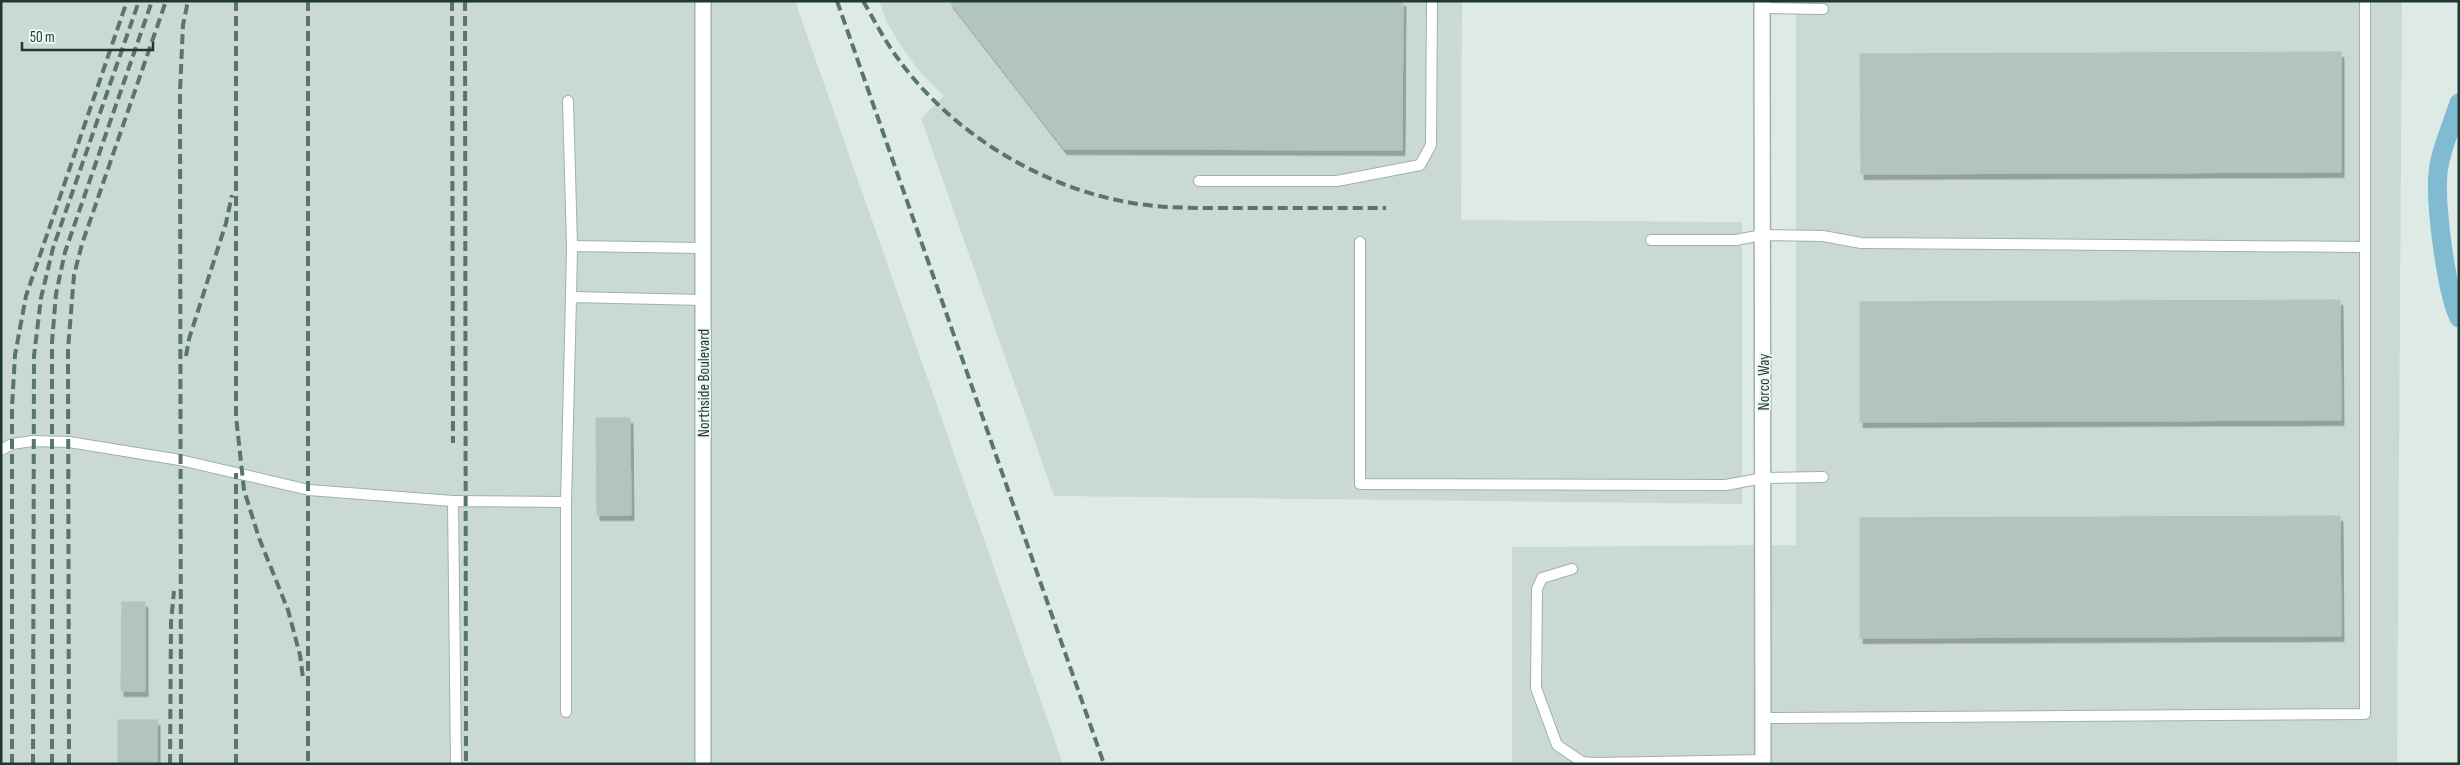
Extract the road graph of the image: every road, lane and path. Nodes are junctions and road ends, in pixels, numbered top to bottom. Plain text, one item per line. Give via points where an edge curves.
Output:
1 (703, 1) edge
2 (1432, 1) edge
3 (2365, 1) edge
4 (1762, 5) edge
5 (1823, 9) dead end
6 (568, 101) dead end
7 (1199, 181) dead end
8 (1762, 235) junction
9 (1651, 240) dead end
10 (1360, 242) dead end
11 (572, 246) junction
12 (2365, 247) junction
13 (703, 248) junction
14 (571, 297) junction
15 (703, 300) junction
16 (1, 450) edge
17 (1823, 477) dead end
18 (1763, 478) junction
19 (453, 501) junction
20 (566, 502) junction
21 (1572, 569) dead end
22 (566, 712) dead end
23 (1764, 718) junction
24 (1764, 762) edge
25 (456, 764) edge
26 (703, 764) edge

1 - 13 main road, Northside Boulevard
2 - 7 lane via 1431,145 1420,166 1337,181
3 - 12 lane
4 - 5 lane
4 - 8 main road, Norco Way
6 - 11 lane
8 - 9 lane via 1736,240
8 - 12 lane via 1823,236 1861,243
8 - 18 main road, Norco Way
10 - 18 lane via 1360,484 1726,485
11 - 13 lane
11 - 14 lane
12 - 23 lane via 2365,714
13 - 15 main road, Northside Boulevard
14 - 15 lane
14 - 20 lane
15 - 26 main road, Northside Boulevard
16 - 19 lane via 12,444 32,441 69,442 180,460 309,490
17 - 18 lane
18 - 23 main road, Norco Way
19 - 20 lane
19 - 25 lane
20 - 22 lane
21 - 24 lane via 1542,578 1537,589 1536,688 1557,745 1582,762
23 - 24 main road, Norco Way

